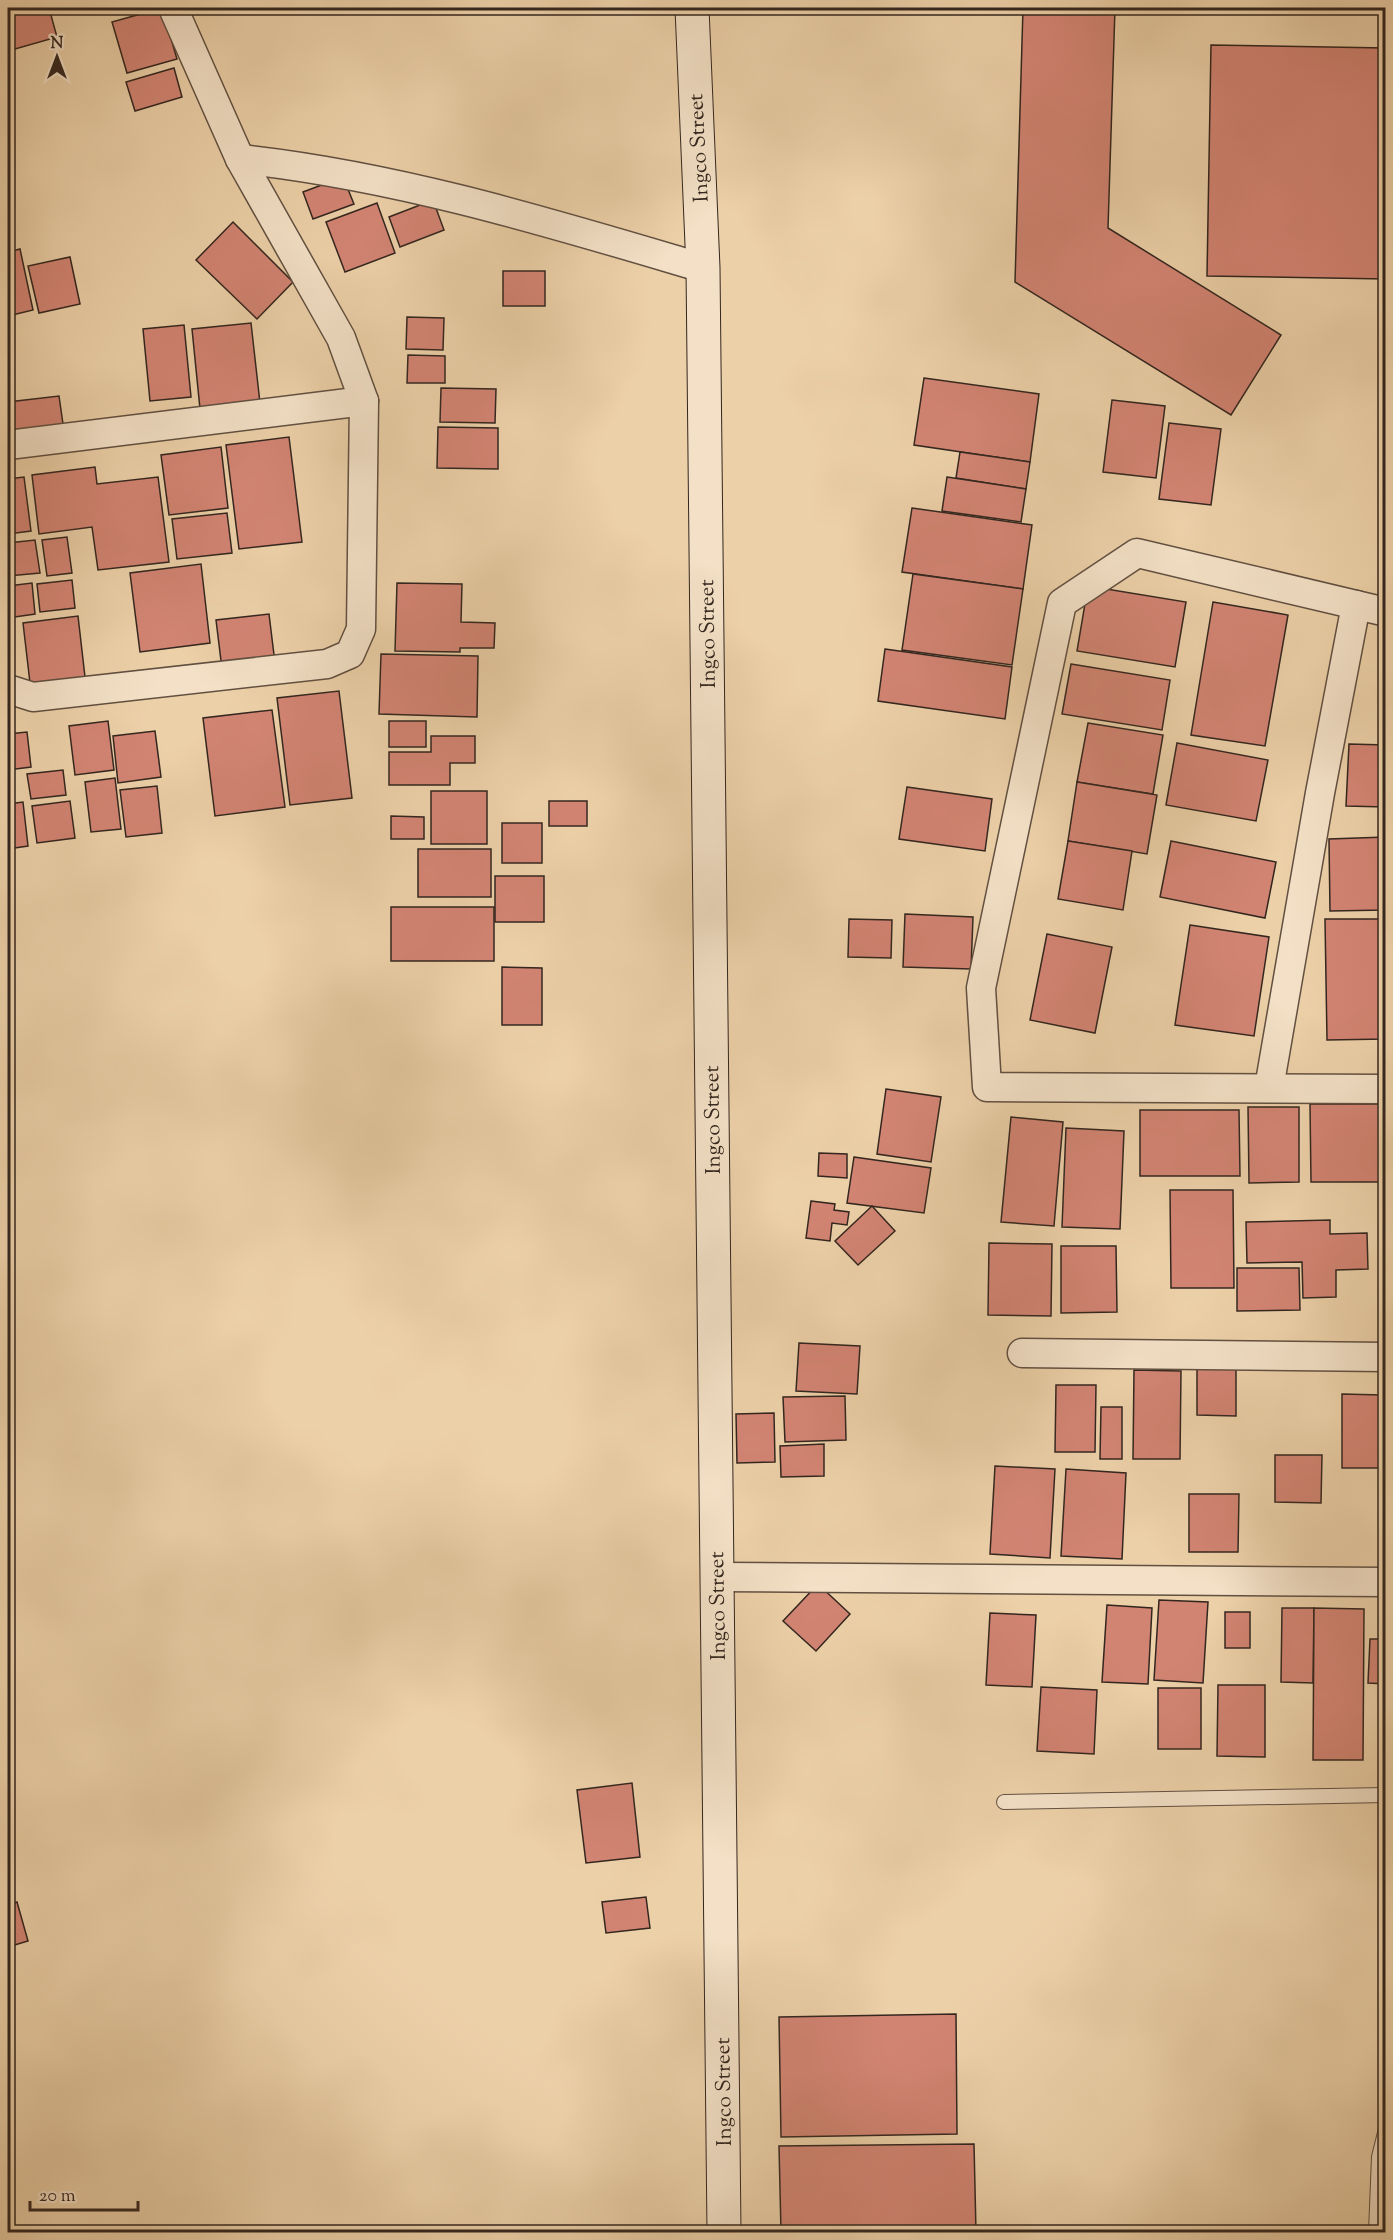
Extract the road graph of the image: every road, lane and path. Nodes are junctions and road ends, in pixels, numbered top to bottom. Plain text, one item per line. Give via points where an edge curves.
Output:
1 (172, 8) edge
2 (692, 8) edge
3 (240, 159) junction
4 (703, 268) junction
5 (364, 401) junction
6 (8, 445) edge
7 (1356, 605) junction
8 (1386, 612) edge
9 (8, 689) edge
10 (1269, 1088) junction
11 (1386, 1089) edge
12 (1022, 1353) dead end
13 (1386, 1357) edge
14 (717, 1577) junction
15 (1386, 1582) edge
16 (1386, 1795) edge
17 (1004, 1802) dead end
18 (1386, 2129) edge
19 (724, 2232) edge
20 (1376, 2232) edge

1 - 3 street
2 - 4 street, Ingco Street
3 - 4 street via 311,166 490,205
3 - 5 street via 341,338
4 - 14 street, Ingco Street
5 - 6 street
5 - 9 street via 361,629 350,654 327,664 33,697
7 - 8 street
7 - 10 street
7 - 10 street via 1137,553 1062,603 981,988 987,1086
10 - 11 street
12 - 13 street
14 - 15 street
14 - 19 street, Ingco Street
16 - 17 lane
18 - 20 lane via 1379,2157

